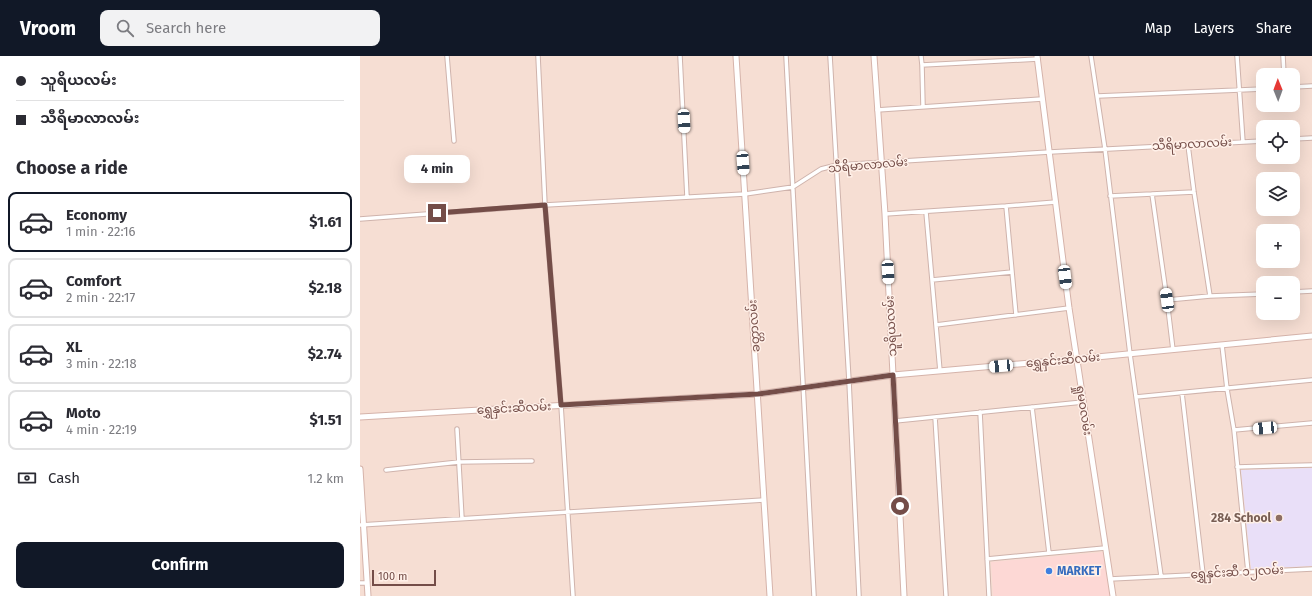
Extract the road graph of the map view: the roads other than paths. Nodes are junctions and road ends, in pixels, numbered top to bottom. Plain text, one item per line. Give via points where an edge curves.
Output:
1 (447, 56) edge
2 (538, 56) edge
3 (680, 56) edge
4 (736, 56) edge
5 (786, 56) edge
6 (830, 56) edge
7 (874, 56) edge
8 (921, 56) edge
9 (1092, 56) edge
10 (1237, 56) edge
11 (1283, 56) edge
12 (1038, 58) edge
13 (922, 65) junction
14 (1284, 68) edge
15 (1312, 86) edge
16 (1300, 87) edge
17 (1256, 89) edge
18 (1239, 90) junction
19 (1098, 96) junction
20 (1042, 99) junction
21 (923, 106) junction
22 (878, 110) junction
23 (1312, 138) edge
24 (1300, 139) edge
25 (454, 141) dead end
26 (1256, 141) edge
27 (1243, 142) junction
28 (1188, 145) junction
29 (1105, 149) junction
30 (1050, 152) junction
31 (882, 164) junction
32 (837, 166) junction
33 (793, 187) junction
34 (1194, 192) junction
35 (745, 194) junction
36 (1152, 194) junction
37 (1110, 196) junction
38 (687, 197) junction
39 (1056, 202) junction
40 (545, 205) junction
41 (1006, 206) junction
42 (926, 212) junction
43 (885, 214) junction
44 (360, 219) edge
45 (1012, 272) junction
46 (932, 280) junction
47 (1300, 292) edge
48 (1312, 292) edge
49 (1256, 294) edge
50 (1210, 296) junction
51 (1167, 300) junction
52 (1069, 308) junction
53 (1016, 315) junction
54 (936, 325) junction
55 (1312, 336) edge
56 (1222, 345) junction
57 (1172, 350) junction
58 (1130, 354) junction
59 (1076, 359) junction
60 (940, 371) junction
61 (893, 375) junction
62 (1312, 380) edge
63 (849, 381) junction
64 (803, 388) junction
65 (1227, 389) junction
66 (1182, 393) junction
67 (758, 394) junction
68 (1136, 397) junction
69 (1083, 402) junction
70 (561, 405) junction
71 (1032, 407) junction
72 (980, 412) junction
73 (360, 417) edge
74 (935, 417) junction
75 (896, 421) junction
76 (1312, 423) edge
77 (457, 429) dead end
78 (1234, 430) junction
79 (532, 461) dead end
80 (459, 462) junction
81 (1312, 465) edge
82 (1238, 467) junction
83 (360, 469) edge
84 (386, 470) dead end
85 (764, 500) junction
86 (569, 512) junction
87 (462, 519) junction
88 (362, 525) edge
89 (1106, 548) junction
90 (1049, 553) junction
91 (988, 559) junction
92 (1312, 569) edge
93 (1248, 572) junction
94 (1203, 574) junction
95 (1161, 576) junction
96 (1110, 579) junction
97 (360, 583) edge
98 (367, 583) junction
99 (368, 596) edge
100 (573, 596) edge
101 (770, 596) edge
102 (814, 596) edge
103 (859, 596) edge
104 (904, 596) edge
105 (946, 596) edge
106 (989, 596) edge
107 (1113, 596) edge

1 - 25 street
2 - 40 street
3 - 38 street
4 - 35 street, ခတ္တာလမ်း
5 - 33 street
6 - 32 street
7 - 22 street, သူရိယလမ်း
8 - 13 street
9 - 19 street
10 - 18 street
11 - 14 street
12 - 13 street
12 - 20 street, ရှုမဝလမ်း
13 - 21 street
15 - 16 street
17 - 18 street
18 - 19 street
18 - 27 street
19 - 29 street
20 - 21 street
20 - 30 street, ရှုမဝလမ်း
21 - 22 street
22 - 31 street, သူရိယလမ်း
23 - 24 street
26 - 27 street, သီရိမာလာလမ်း
27 - 28 street, သီရိမာလာလမ်း
28 - 29 street, သီရိမာလာလမ်း
28 - 34 street
29 - 30 street, သီရိမာလာလမ်း
29 - 37 street
30 - 31 street, သီရိမာလာလမ်း
30 - 39 street, ရှုမဝလမ်း
31 - 32 street, သီရိမာလာလမ်း
31 - 43 street, သူရိယလမ်း
32 - 33 street, သီရိမာလာလမ်း via 821,169
32 - 63 street
33 - 35 street, သီရိမာလာလမ်း
33 - 64 street
34 - 36 street
34 - 50 street
35 - 38 street, သီရိမာလာလမ်း
35 - 67 street, ခတ္တာလမ်း
36 - 37 street
36 - 51 street
37 - 58 street
38 - 40 street, သီရိမာလာလမ်း
39 - 41 street
39 - 52 street, ရှုမဝလမ်း
40 - 44 street, သီရိမာလာလမ်း
40 - 70 street
41 - 42 street
41 - 45 street
42 - 43 street
42 - 46 street
43 - 61 street, သူရိယလမ်း
45 - 46 street
45 - 53 street
46 - 54 street
47 - 48 street
49 - 50 street
50 - 51 street
51 - 57 street
52 - 53 street
52 - 59 street, ရှုမဝလမ်း
53 - 54 street
54 - 60 street
55 - 56 street, ရွှေနှင်းဆီလမ်း
56 - 57 street, ရွှေနှင်းဆီလမ်း
56 - 65 street
57 - 58 street, ရွှေနှင်းဆီလမ်း
58 - 59 street, ရွှေနှင်းဆီလမ်း
58 - 68 street
59 - 60 street, ရွှေနှင်းဆီလမ်း
59 - 69 street, ရှုမဝလမ်း
60 - 61 street, ရွှေနှင်းဆီလမ်း
61 - 63 street, ရွှေနှင်းဆီလမ်း
61 - 75 street, သူရိယလမ်း
62 - 65 street
63 - 64 street, ရွှေနှင်းဆီလမ်း
63 - 103 street
64 - 67 street, ရွှေနှင်းဆီလမ်း
64 - 102 street
65 - 66 street
65 - 78 street
66 - 68 street
66 - 94 street
67 - 70 street, ရွှေနှင်းဆီလမ်း
67 - 85 street, ခတ္တာလမ်း
68 - 95 street
69 - 71 street
69 - 89 street, ရှုမဝလမ်း
70 - 73 street, ရွှေနှင်းဆီလမ်း
70 - 86 street
71 - 72 street
71 - 90 street
72 - 74 street
72 - 91 street
74 - 75 street
74 - 105 street
75 - 104 street, သူရိယလမ်း
76 - 78 street
77 - 80 street
78 - 82 street
79 - 80 street
80 - 84 street
80 - 87 street
81 - 82 street
82 - 93 street
83 - 88 street
85 - 86 street
85 - 101 street, ခတ္တာလမ်း
86 - 87 street
86 - 100 street
87 - 88 street
88 - 98 street
89 - 90 street
89 - 96 street, ရှုမဝလမ်း
90 - 91 street
91 - 106 street
92 - 93 street, ရွှေနှင်းဆီ ၁၂လမ်း
93 - 94 street, ရွှေနှင်းဆီ ၁၂လမ်း
94 - 95 street, ရွှေနှင်းဆီ ၁၂လမ်း
95 - 96 street, ရွှေနှင်းဆီ ၁၂လမ်း
96 - 107 street, ရှုမဝလမ်း
97 - 98 street
98 - 99 street

